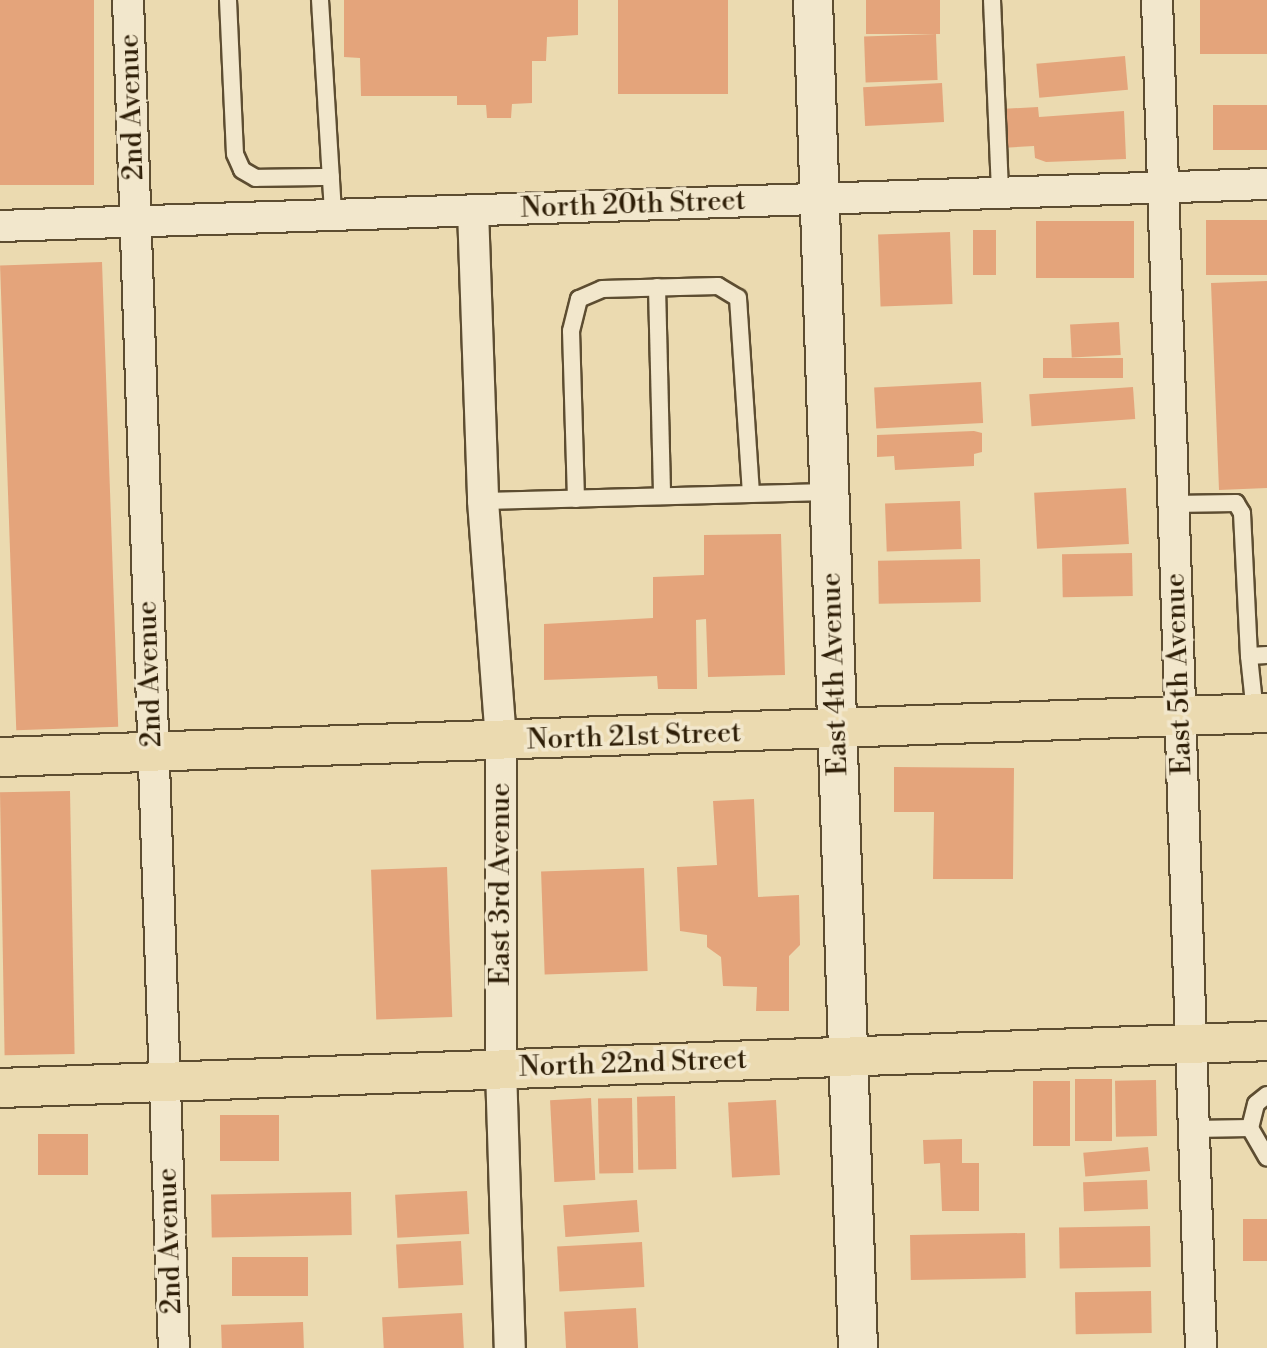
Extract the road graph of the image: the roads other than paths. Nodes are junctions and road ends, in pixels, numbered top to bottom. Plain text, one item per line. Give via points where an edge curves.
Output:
1 (128, 0) edge
2 (228, 0) edge
3 (320, 0) edge
4 (813, 0) edge
5 (992, 0) edge
6 (1157, 0) edge
7 (331, 177) junction
8 (1267, 184) edge
9 (1163, 188) junction
10 (999, 193) junction
11 (819, 199) junction
12 (473, 210) junction
13 (333, 215) junction
14 (136, 221) junction
15 (0, 226) edge
16 (657, 288) junction
17 (829, 492) junction
18 (751, 494) junction
19 (662, 496) junction
20 (576, 499) junction
21 (483, 501) junction
22 (1173, 504) junction
23 (1267, 655) edge
24 (1249, 656) junction
25 (1261, 713) edge
26 (1180, 716) junction
27 (836, 730) junction
28 (501, 742) junction
29 (153, 751) junction
30 (0, 757) edge
31 (1267, 1041) edge
32 (1191, 1044) junction
33 (850, 1057) junction
34 (501, 1069) junction
35 (166, 1080) junction
36 (0, 1087) edge
37 (1267, 1095) edge
38 (1250, 1128) junction
39 (1194, 1129) junction
40 (1267, 1158) edge
41 (174, 1348) edge
42 (510, 1348) edge
43 (858, 1348) edge
44 (1201, 1348) edge

1 - 14 street, 2nd Avenue
2 - 7 lane via 235,155 242,170 256,178
3 - 7 lane
4 - 11 street, East 4th Avenue
5 - 10 lane
6 - 9 street, East 5th Avenue
7 - 13 lane
8 - 9 street, North 20th Street
9 - 10 street, North 20th Street
9 - 22 street, East 5th Avenue
10 - 11 street, North 20th Street
11 - 12 street, North 20th Street
11 - 17 street, East 4th Avenue
12 - 13 street, North 20th Street
12 - 21 street, East 3rd Avenue
13 - 14 street, North 20th Street
14 - 15 street, North 20th Street
14 - 29 street, 2nd Avenue
16 - 18 lane via 718,286 738,298
16 - 19 lane
16 - 20 lane via 602,289 579,299 571,331
17 - 18 lane
17 - 27 street, East 4th Avenue
18 - 19 lane
19 - 20 lane
20 - 21 lane
21 - 28 street, East 3rd Avenue
22 - 24 lane via 1236,503 1242,513
22 - 26 street, East 5th Avenue
23 - 24 lane
24 - 25 lane
25 - 26 main road, North 21st Street
26 - 27 main road, North 21st Street
26 - 32 street, East 5th Avenue
27 - 28 main road, North 21st Street
27 - 33 street, East 4th Avenue
28 - 29 main road, North 21st Street
28 - 34 street, East 3rd Avenue
29 - 30 main road, North 21st Street
29 - 35 street, 2nd Avenue
31 - 32 main road, North 22nd Street
32 - 33 main road, North 22nd Street
32 - 39 street, East 5th Avenue
33 - 34 main road, North 22nd Street
33 - 43 street, East 4th Avenue
34 - 35 main road, North 22nd Street
34 - 42 street, East 3rd Avenue
35 - 36 main road, North 22nd Street
35 - 41 street, 2nd Avenue
37 - 38 lane via 1256,1104
38 - 39 lane
38 - 40 lane
39 - 44 street, East 5th Avenue

